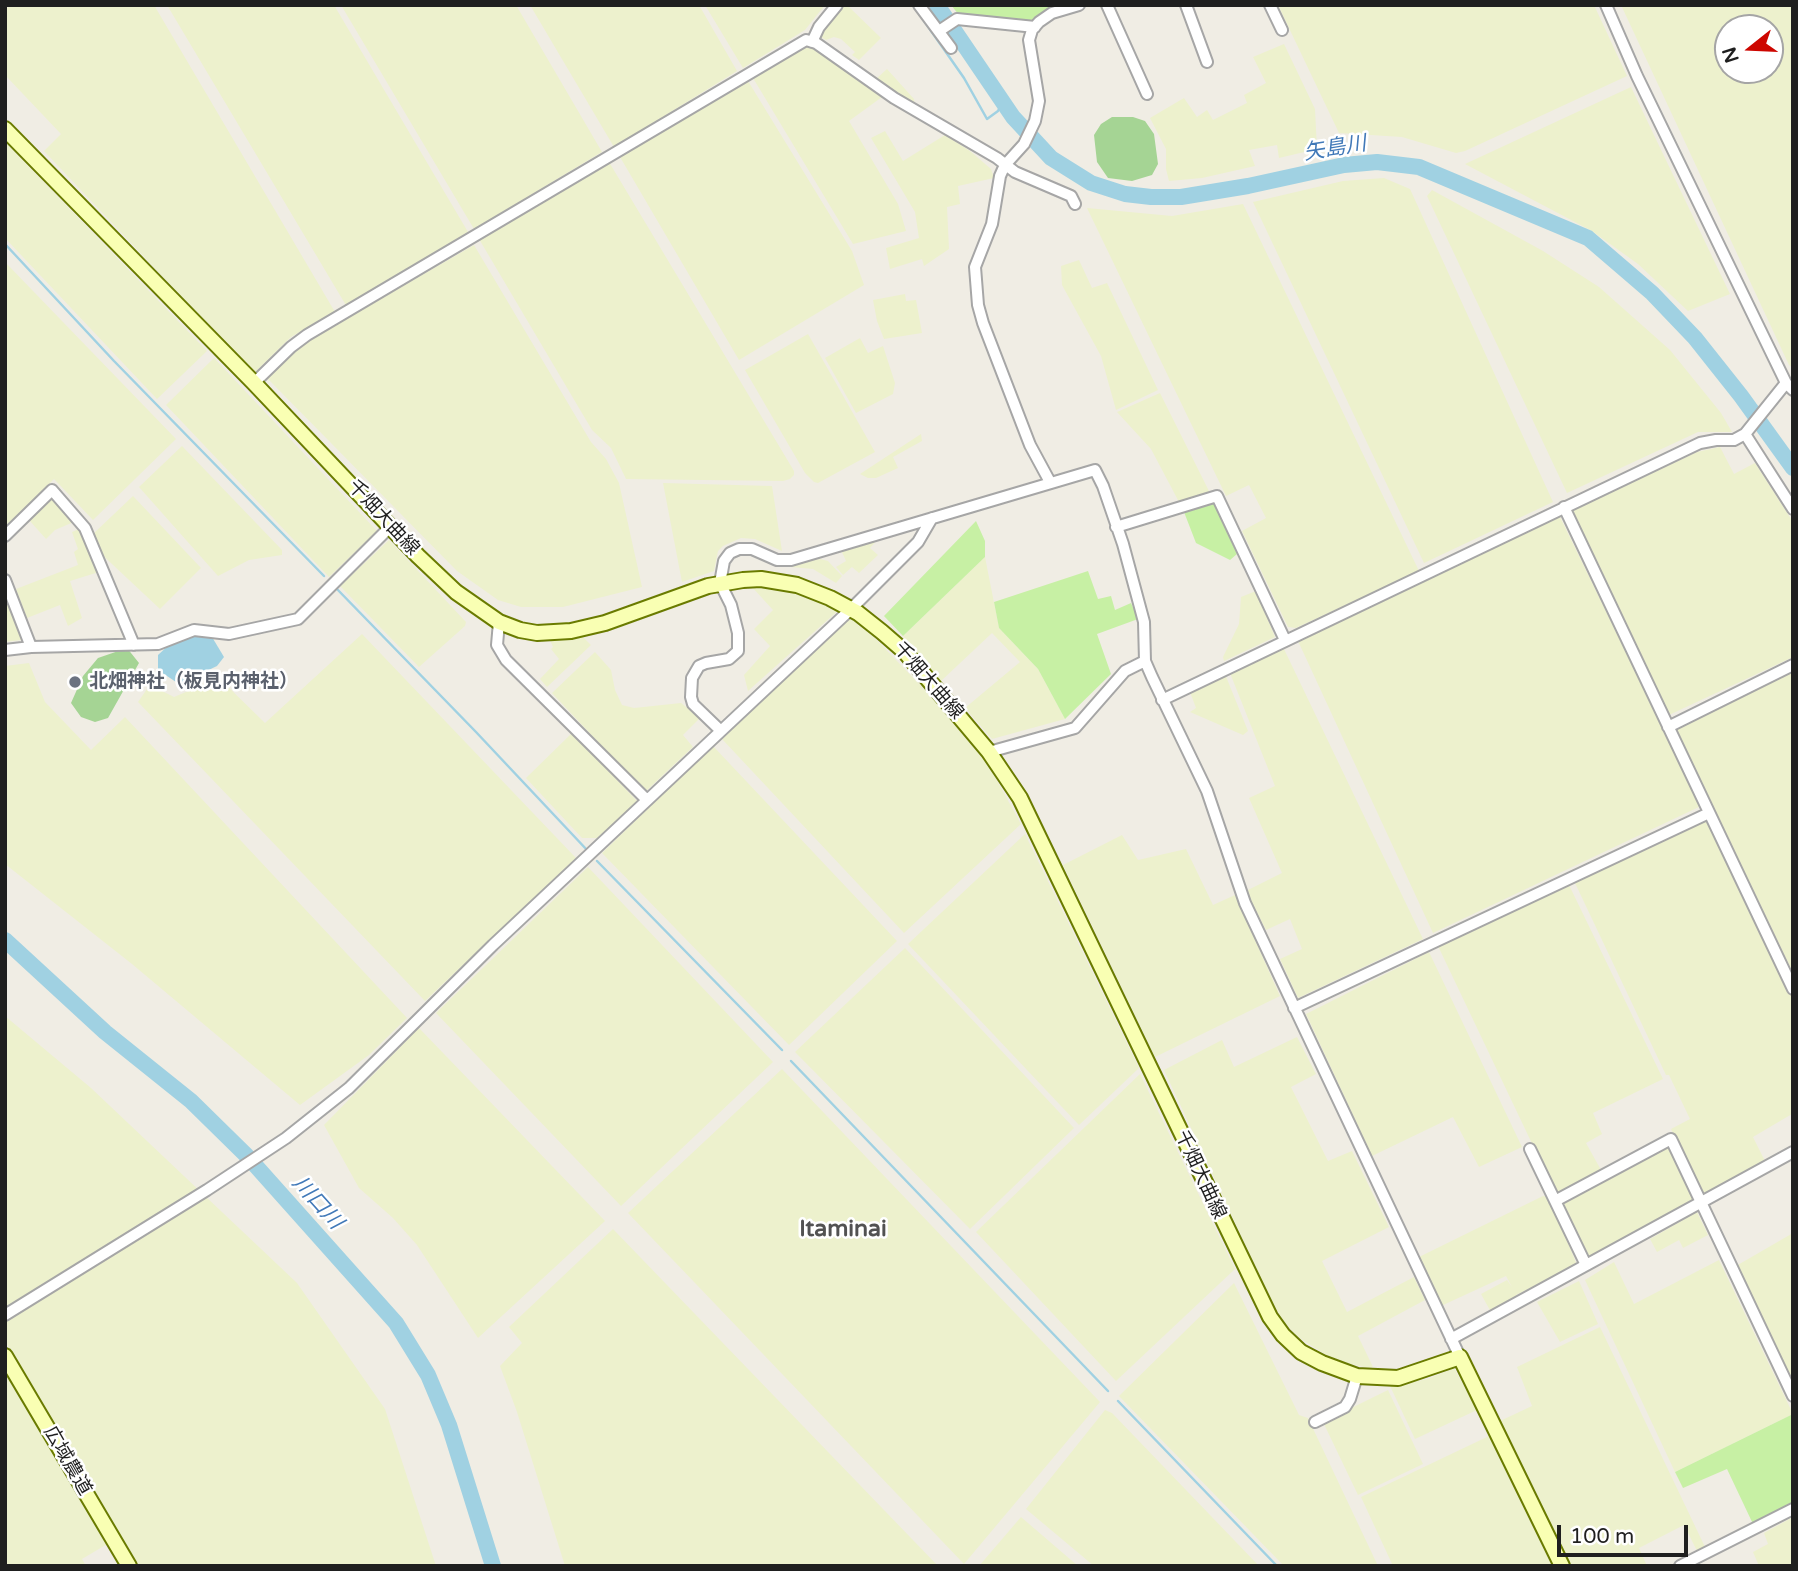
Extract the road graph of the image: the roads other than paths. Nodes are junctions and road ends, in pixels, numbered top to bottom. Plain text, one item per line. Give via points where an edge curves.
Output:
1 (837, 5) edge
2 (919, 5) edge
3 (1079, 5) edge
4 (1107, 5) edge
5 (1186, 5) edge
6 (1270, 5) edge
7 (1606, 5) edge
8 (1035, 27) junction
9 (1282, 30) dead end
10 (939, 31) junction
11 (812, 42) junction
12 (951, 48) dead end
13 (1207, 62) dead end
14 (1147, 94) dead end
15 (5, 129) edge
16 (1005, 165) junction
17 (1075, 204) dead end
18 (254, 383) junction
19 (1790, 387) edge
20 (1747, 433) junction
21 (1050, 482) junction
22 (1564, 507) junction
23 (1793, 509) edge
24 (932, 518) junction
25 (391, 526) junction
26 (1116, 527) junction
27 (6, 533) edge
28 (5, 580) edge
29 (720, 583) junction
30 (851, 609) junction
31 (499, 622) junction
32 (1285, 640) junction
33 (134, 645) junction
34 (31, 647) junction
35 (5, 650) edge
36 (1145, 661) junction
37 (1793, 665) edge
38 (1162, 700) junction
39 (1668, 727) junction
40 (721, 731) junction
41 (989, 752) junction
42 (647, 800) junction
43 (1709, 813) junction
44 (1793, 989) edge
45 (1294, 1008) junction
46 (1530, 1149) dead end
47 (1793, 1152) edge
48 (1555, 1201) junction
49 (1701, 1203) junction
50 (1586, 1265) junction
51 (5, 1315) edge
52 (1451, 1339) junction
53 (5, 1356) edge
54 (1460, 1357) junction
55 (1357, 1376) junction
56 (1793, 1396) edge
57 (1315, 1422) dead end
58 (1793, 1509) edge
59 (129, 1566) edge
60 (1562, 1566) edge
61 (1680, 1566) edge

1 - 11 street
2 - 10 street
3 - 8 street via 1052,13
4 - 14 street
5 - 13 street
6 - 9 street
7 - 19 street
8 - 10 street via 953,20
8 - 16 street via 1029,40 1039,101 1024,144
10 - 12 street
11 - 16 street
11 - 18 street via 800,42 307,335
15 - 18 main road, 千畑大曲線
16 - 17 street via 1071,197
16 - 21 street via 992,224 975,267 978,305 1030,445
18 - 25 main road, 千畑大曲線
19 - 20 street via 1774,397
20 - 22 street via 1734,440 1700,443
20 - 23 street
21 - 24 street
21 - 26 street via 1095,470
22 - 32 street
22 - 39 street
24 - 29 street via 791,560 777,560 752,548 739,549 724,561
24 - 30 street via 918,542
25 - 31 main road, 千畑大曲線 via 456,592
25 - 33 street via 298,619 229,634 194,630 158,644
26 - 32 street via 1217,496
26 - 36 street via 1144,622
27 - 33 street via 52,491 85,528
28 - 34 street
29 - 30 main road, 千畑大曲線 via 779,581
29 - 31 main road, 千畑大曲線 via 571,631 537,633
29 - 40 street via 731,605 738,651 729,659 699,666 692,678 691,697
30 - 40 street
30 - 41 main road, 千畑大曲線 via 905,652
31 - 42 street via 498,645 506,660
32 - 38 street
33 - 34 street
34 - 35 street
36 - 38 street
36 - 41 street via 1125,671 1075,728
37 - 39 street
38 - 45 street via 1207,791 1245,904
39 - 43 street
40 - 42 street
41 - 55 main road, 千畑大曲線 via 1020,798 1270,1317 1301,1352
42 - 51 street via 349,1088 286,1138
43 - 44 street
43 - 45 street
45 - 52 street
46 - 48 street
47 - 49 street
48 - 49 street via 1671,1139
48 - 50 street
49 - 50 street
49 - 56 street
50 - 52 street
52 - 54 street
53 - 59 main road, 広域農道
54 - 55 main road, 千畑大曲線 via 1398,1378
54 - 60 main road
55 - 57 street via 1345,1407
58 - 61 street

